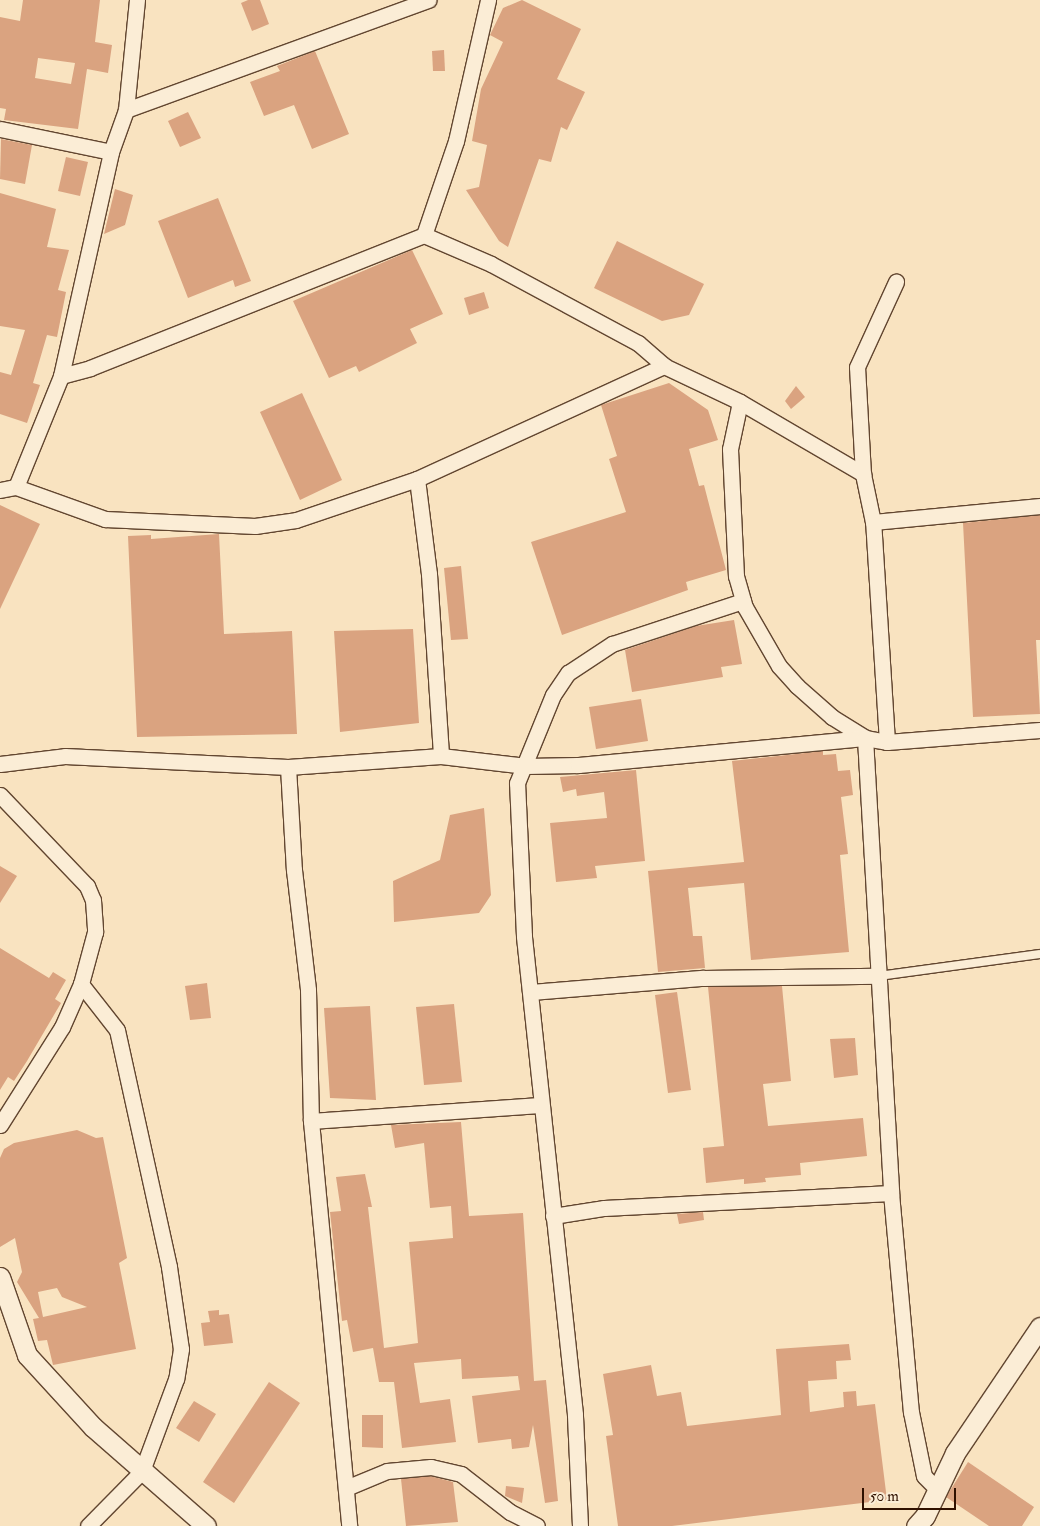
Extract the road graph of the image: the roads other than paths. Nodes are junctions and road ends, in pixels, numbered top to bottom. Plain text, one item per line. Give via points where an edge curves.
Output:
1 (137, 0) edge
2 (429, 0) edge
3 (488, 0) edge
4 (126, 110) junction
5 (0, 129) edge
6 (111, 152) junction
7 (424, 235) junction
8 (896, 282) dead end
9 (664, 366) junction
10 (61, 376) junction
11 (740, 402) junction
12 (863, 474) junction
13 (417, 479) junction
14 (16, 487) junction
15 (0, 490) edge
16 (1040, 506) edge
17 (873, 522) junction
18 (743, 602) junction
19 (1040, 730) edge
20 (865, 738) junction
21 (887, 742) junction
22 (440, 756) junction
23 (0, 764) edge
24 (526, 766) junction
25 (288, 767) junction
26 (0, 795) edge
27 (1040, 954) edge
28 (879, 976) junction
29 (81, 984) junction
30 (531, 992) junction
31 (539, 1105) junction
32 (311, 1121) junction
33 (0, 1124) edge
34 (891, 1193) junction
35 (553, 1216) junction
36 (0, 1277) edge
37 (1040, 1327) edge
38 (142, 1471) junction
39 (346, 1488) junction
40 (938, 1490) junction
41 (88, 1526) edge
42 (206, 1526) edge
43 (348, 1526) edge
44 (537, 1526) edge
45 (580, 1526) edge
46 (916, 1526) edge

1 - 4 street
2 - 4 street
3 - 7 street via 456,141
4 - 6 street
5 - 6 street
6 - 10 street
7 - 9 street via 491,264 629,339
7 - 10 street via 90,368
8 - 12 street via 856,367
9 - 11 street
9 - 13 street
10 - 14 street
11 - 12 street
11 - 18 street via 730,448 736,576
12 - 17 street
13 - 14 street via 296,520 256,526 104,519
13 - 22 street via 429,574
14 - 15 street
16 - 17 street
17 - 21 street
18 - 20 street via 779,666 832,718
18 - 24 street via 612,644 568,673 553,694
19 - 21 street
20 - 21 street
20 - 24 street via 578,765
20 - 28 street
22 - 24 street
22 - 25 street
23 - 25 street via 65,756
24 - 30 street via 517,783 524,936
25 - 32 street via 294,870 308,990
26 - 29 street via 87,886 93,900 95,932
27 - 28 lane
28 - 30 street via 703,978
28 - 34 street
29 - 33 street via 62,1027
29 - 38 street via 117,1030 169,1267 181,1349 176,1379
30 - 31 street
31 - 32 street
31 - 35 street
32 - 39 street
34 - 35 street via 604,1208
34 - 40 street via 911,1412 924,1476
35 - 45 street via 575,1414
36 - 38 street via 27,1356 93,1427
37 - 40 street via 955,1453
38 - 41 street
38 - 42 street
39 - 43 street
39 - 44 street via 387,1471 431,1467 462,1474 510,1512
40 - 46 street

